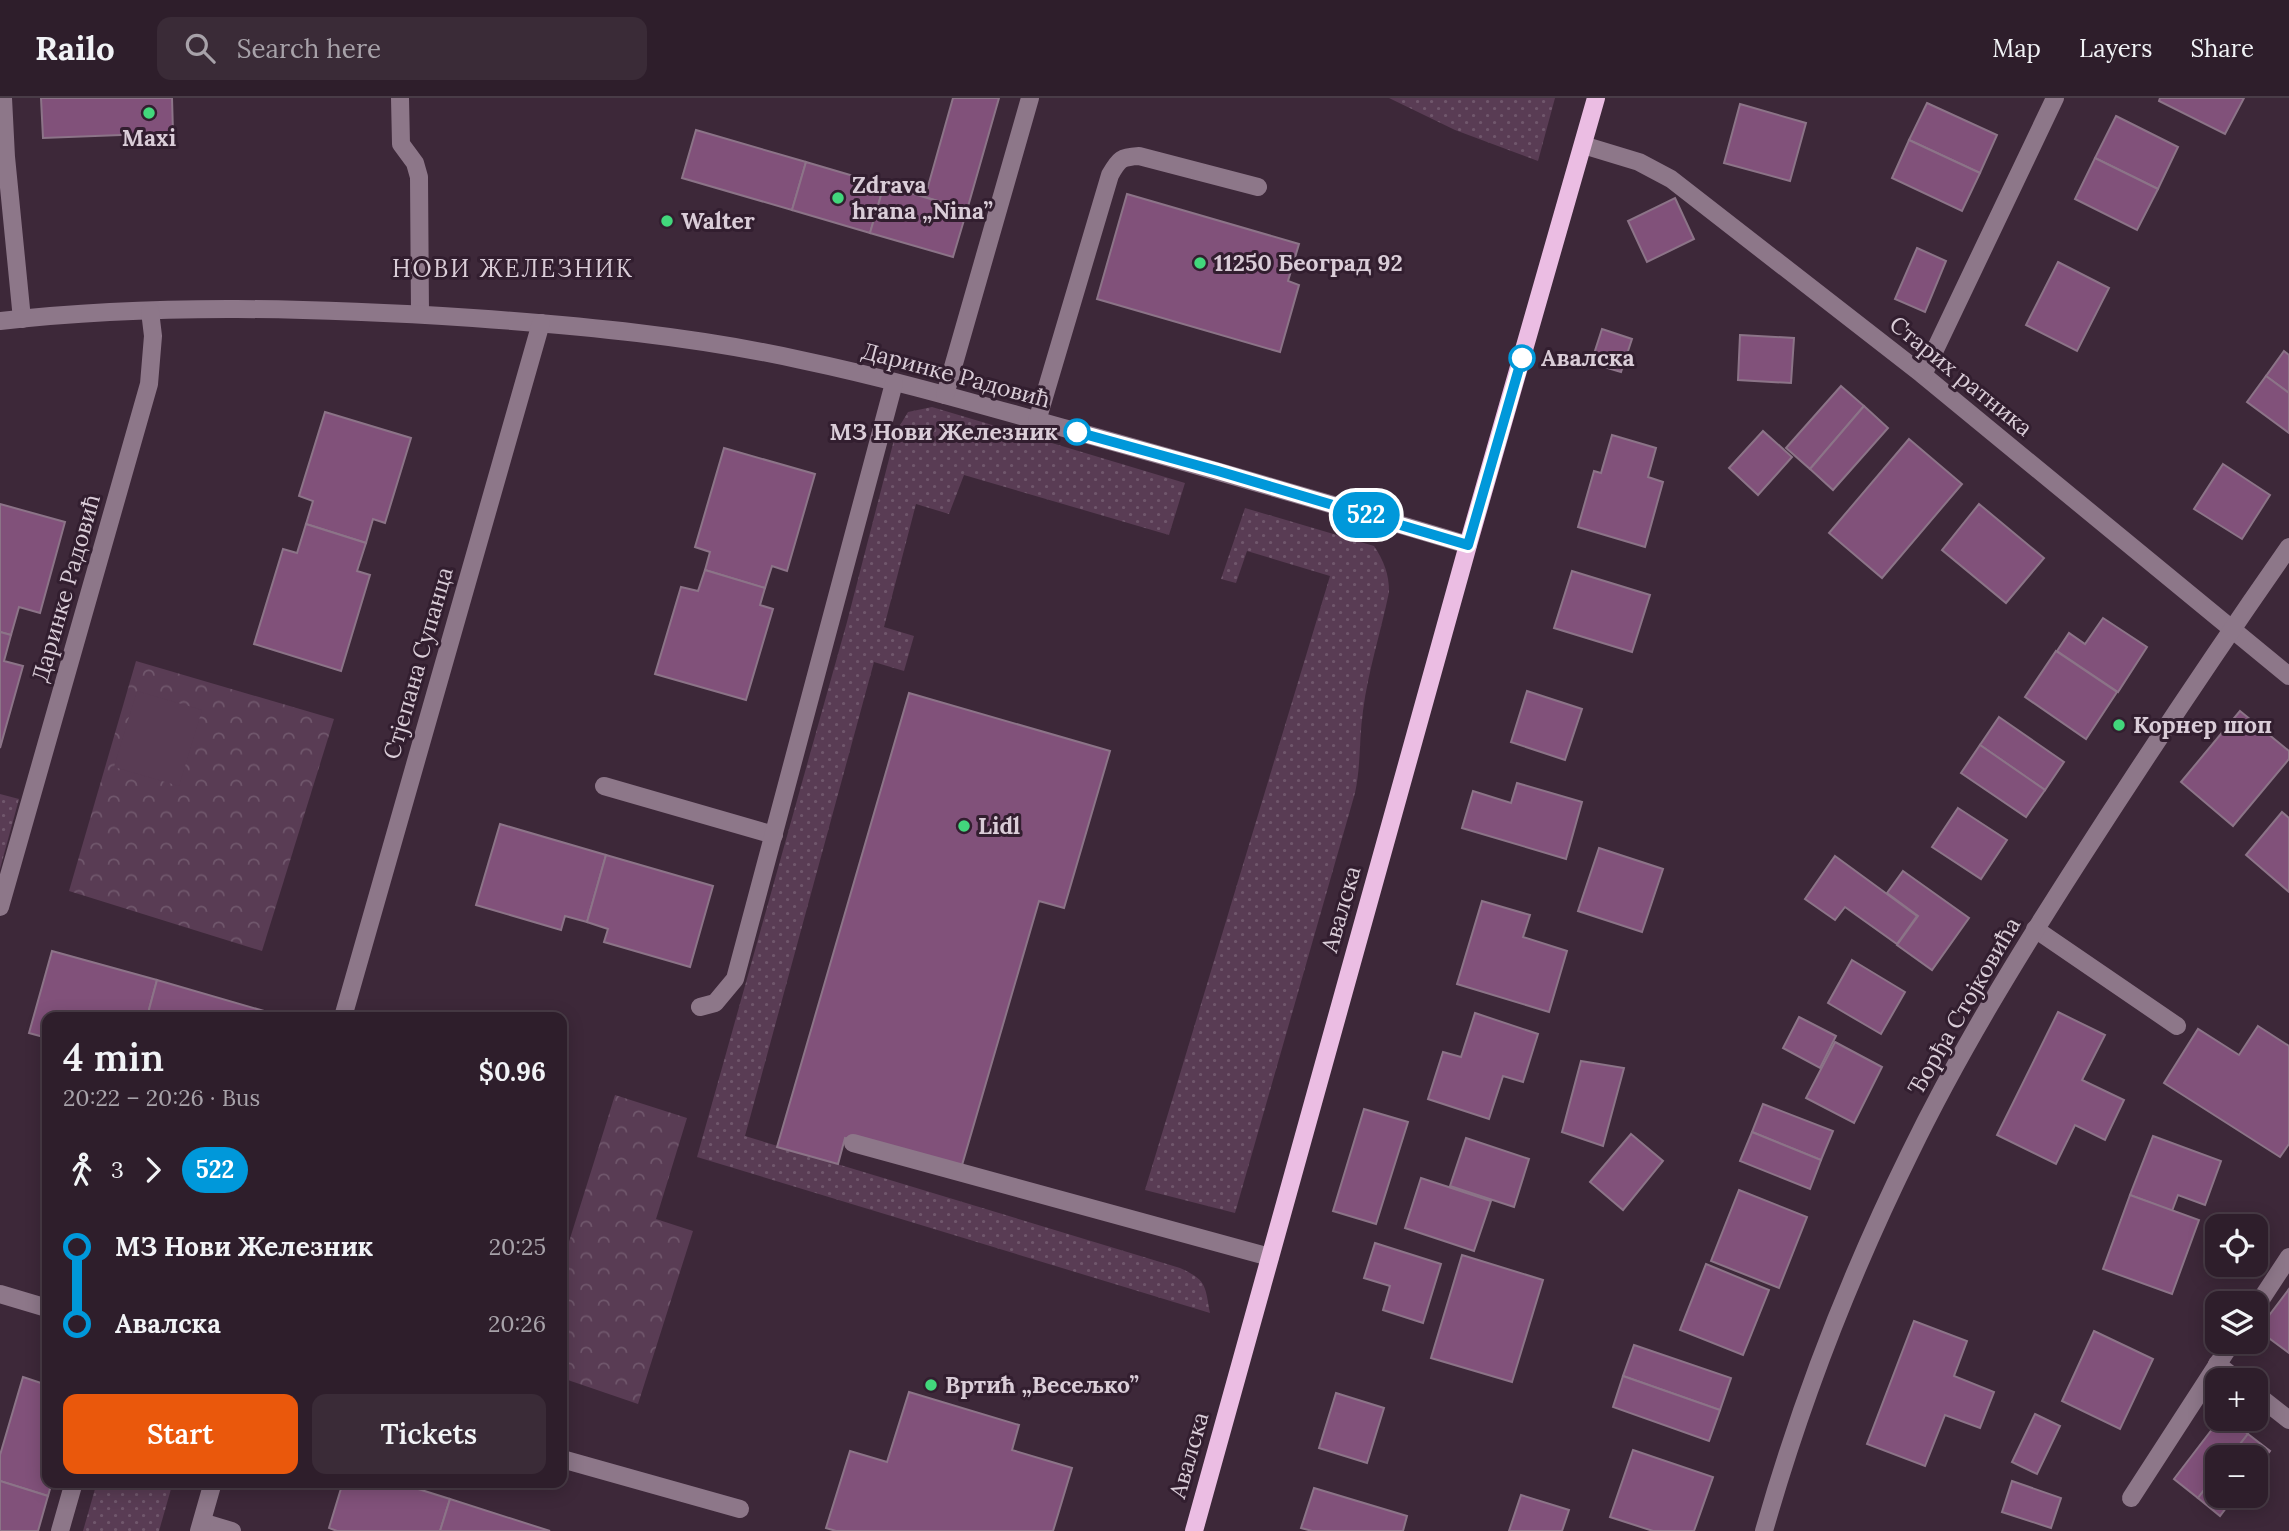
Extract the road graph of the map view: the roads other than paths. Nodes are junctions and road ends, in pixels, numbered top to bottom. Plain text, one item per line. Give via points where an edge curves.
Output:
1 (3, 98) edge
2 (400, 98) edge
3 (1030, 98) edge
4 (1596, 98) edge
5 (2055, 98) edge
6 (1583, 145) junction
7 (1258, 187) dead end
8 (150, 311) junction
9 (420, 314) junction
10 (22, 319) junction
11 (0, 321) edge
12 (541, 323) junction
13 (1923, 375) junction
14 (894, 383) junction
15 (945, 395) junction
16 (1037, 421) junction
17 (1468, 545) junction
18 (2289, 547) edge
19 (2231, 629) junction
20 (2289, 676) edge
21 (604, 786) dead end
22 (774, 835) junction
23 (0, 906) edge
24 (2035, 929) junction
25 (700, 1007) dead end
26 (345, 1012) edge
27 (2177, 1026) dead end
28 (853, 1143) dead end
29 (1270, 1257) junction
30 (2289, 1257) edge
31 (2267, 1291) edge
32 (0, 1294) edge
33 (42, 1307) edge
34 (2224, 1354) edge
35 (2217, 1364) junction
36 (2222, 1368) edge
37 (2268, 1403) edge
38 (2289, 1420) edge
39 (567, 1460) edge
40 (72, 1488) edge
41 (212, 1488) edge
42 (2131, 1498) dead end
43 (740, 1508) dead end
44 (201, 1527) edge
45 (60, 1531) edge
46 (232, 1531) edge
47 (1194, 1531) edge
48 (1764, 1531) edge

1 - 10 street
2 - 9 street via 401,144 419,177
3 - 15 street
4 - 6 main road, Авалска
5 - 13 street
6 - 13 street, Старих ратника via 1639,162 1671,179
6 - 17 main road, Авалска
7 - 16 street via 1139,156 1118,161
8 - 9 street, Даринке Радовић
8 - 10 street, Даринке Радовић
8 - 23 street, Даринке Радовић via 149,384
9 - 12 street, Даринке Радовић
10 - 11 street, Даринке Радовић
12 - 14 street, Даринке Радовић via 711,343 801,359
12 - 26 street, Стјепана Супанца
13 - 19 street, Старих ратника
14 - 15 street, Даринке Радовић
14 - 22 street
15 - 16 street, Даринке Радовић
16 - 17 street, Даринке Радовић
17 - 29 main road, Авалска
18 - 19 street, Ђорђа Стојковића
19 - 20 street, Старих ратника
19 - 24 street, Ђорђа Стојковића
21 - 22 street
22 - 25 street via 735,979 715,1003
24 - 27 street
24 - 48 street, Ђорђа Стојковића via 1916,1140 1856,1270 1800,1417
28 - 29 street
29 - 47 main road, Авалска
30 - 31 street
32 - 33 street
34 - 35 street
35 - 36 street
35 - 42 street
37 - 38 street
39 - 43 street
40 - 45 street
41 - 44 street
44 - 46 street

